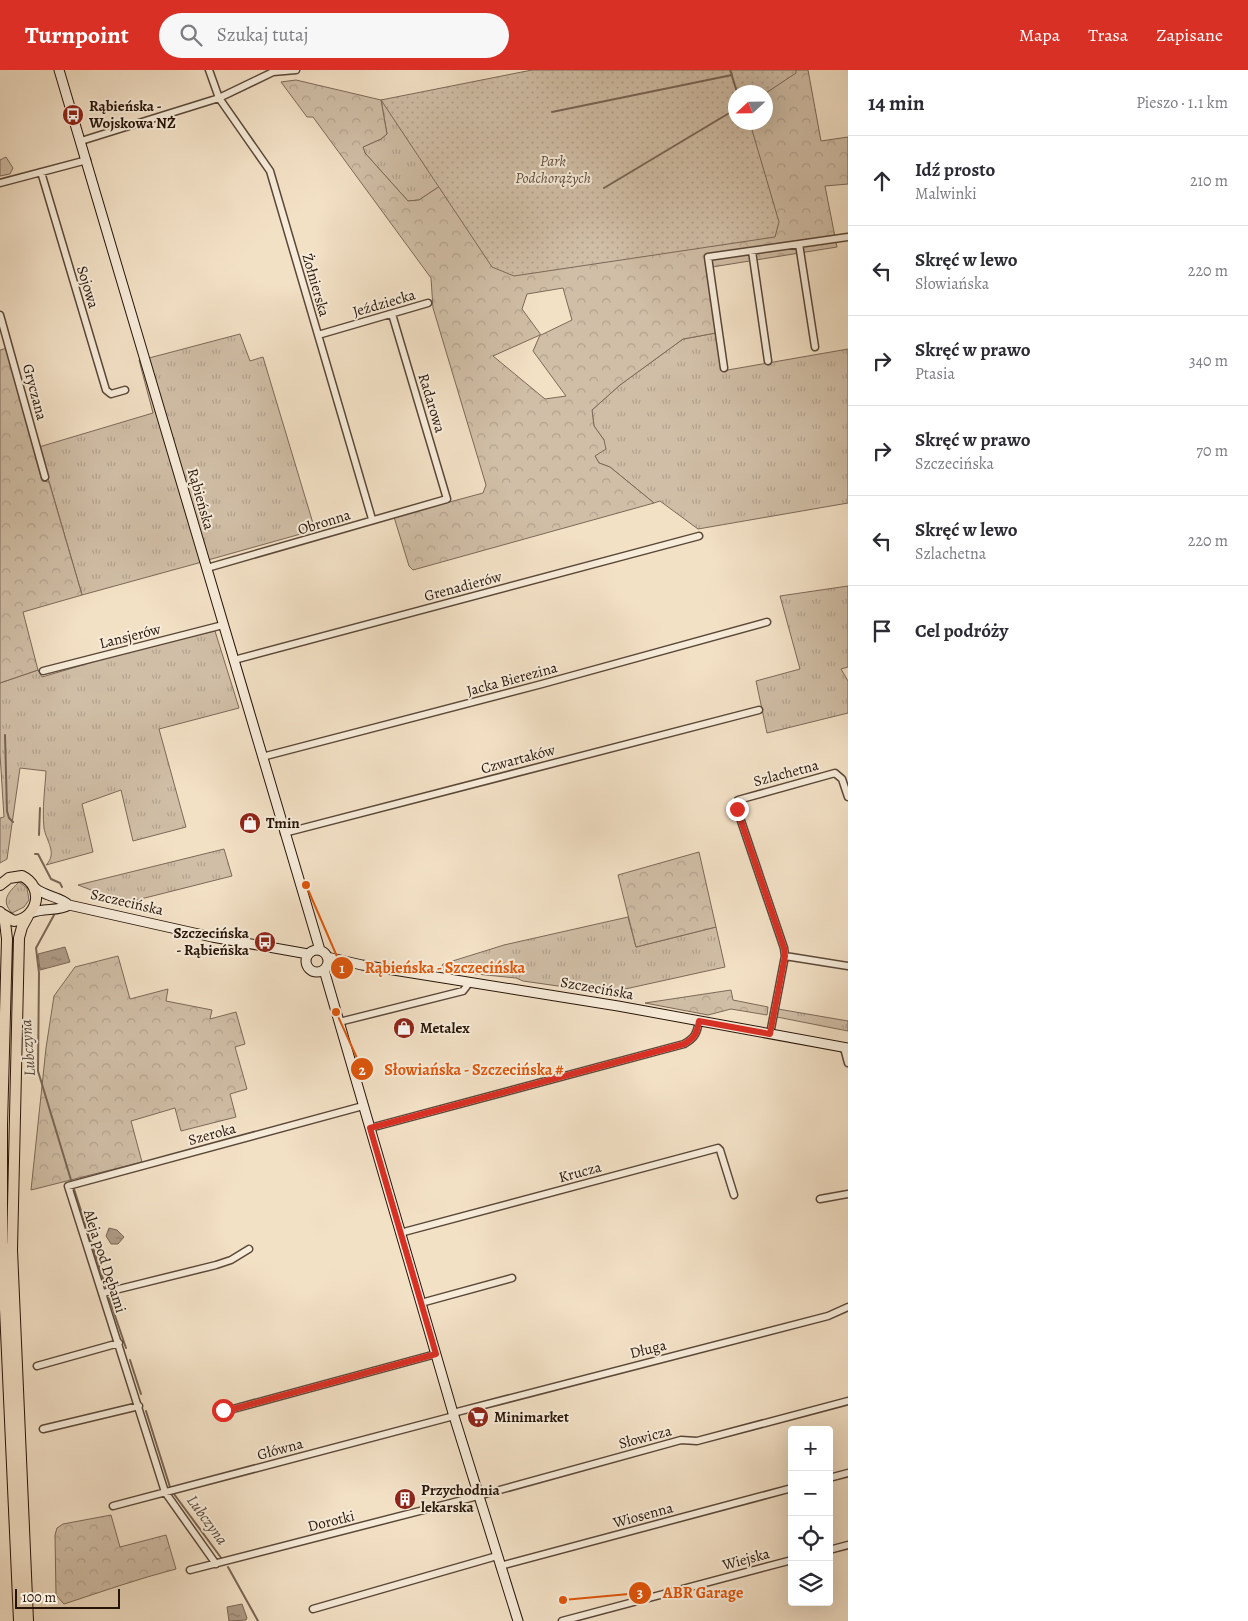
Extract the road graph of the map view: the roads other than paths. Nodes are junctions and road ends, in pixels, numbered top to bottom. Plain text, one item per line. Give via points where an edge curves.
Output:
1 (60, 70) edge
2 (209, 70) edge
3 (296, 70) edge
4 (219, 98) junction
5 (81, 141) junction
6 (87, 160) junction
7 (41, 172) junction
8 (0, 183) edge
9 (848, 237) edge
10 (799, 244) junction
11 (752, 251) junction
12 (428, 303) dead end
13 (392, 314) junction
14 (0, 315) edge
15 (318, 335) junction
16 (815, 347) dead end
17 (768, 361) dead end
18 (724, 368) dead end
19 (125, 390) dead end
20 (45, 477) dead end
21 (447, 499) joint
22 (372, 519) junction
23 (699, 536) dead end
24 (207, 568) junction
25 (767, 622) dead end
26 (224, 625) junction
27 (234, 660) junction
28 (43, 671) dead end
29 (759, 710) dead end
30 (262, 757) junction
31 (848, 796) edge
32 (284, 833) junction
33 (1, 884) edge
34 (35, 888) junction
35 (69, 905) junction
36 (1, 913) edge
37 (30, 915) junction
38 (312, 954) junction
39 (785, 956) junction
40 (848, 966) edge
41 (325, 968) junction
42 (470, 982) junction
43 (699, 1021) junction
44 (339, 1022) junction
45 (770, 1034) junction
46 (846, 1048) edge
47 (848, 1063) edge
48 (363, 1106) junction
49 (370, 1128) junction
50 (68, 1186) joint
51 (848, 1194) edge
52 (734, 1195) dead end
53 (820, 1199) dead end
54 (400, 1233) junction
55 (249, 1249) dead end
56 (512, 1278) dead end
57 (103, 1293) junction
58 (421, 1303) junction
59 (848, 1307) edge
60 (119, 1343) junction
61 (436, 1354) junction
62 (37, 1366) dead end
63 (848, 1401) edge
64 (139, 1406) junction
65 (223, 1410) dead end
66 (453, 1414) junction
67 (42, 1429) dead end
68 (848, 1473) edge
69 (833, 1477) edge
70 (788, 1489) edge
71 (165, 1492) junction
72 (478, 1496) junction
73 (113, 1506) dead end
74 (848, 1545) edge
75 (833, 1549) edge
76 (497, 1556) junction
77 (788, 1561) edge
78 (216, 1564) junction
79 (500, 1566) junction
80 (190, 1570) dead end
81 (313, 1609) dead end
82 (19, 1621) edge
83 (28, 1621) edge
84 (518, 1621) edge
85 (562, 1621) edge

1 - 5 street, Rąbieńska
2 - 4 street, Żołnierska
3 - 4 street via 273,72
4 - 5 street
4 - 15 street, Żołnierska via 270,171
5 - 6 street, Rąbieńska
6 - 7 street
6 - 24 street, Rąbieńska
7 - 8 street
7 - 19 street, Sojowa via 106,390 111,394
9 - 10 street
10 - 11 street
10 - 16 street
11 - 17 street
11 - 18 street via 708,257
12 - 13 street, Jeździecka
13 - 15 street, Jeździecka
13 - 21 street, Radarowa
14 - 20 street, Gryczana
15 - 22 street, Żołnierska
21 - 22 street, Obronna
22 - 24 street, Obronna
23 - 27 street, Grenadierów
24 - 26 street, Rąbieńska
25 - 30 street, Jacka Bierezina
26 - 27 street, Rąbieńska
26 - 28 street, Lansjerów
27 - 30 street, Rąbieńska
29 - 32 street, Czwartaków
30 - 32 street, Rąbieńska
31 - 39 street, Szlachetna via 842,779 834,773 738,800 737,809
32 - 38 street, Rąbieńska via 314,937
33 - 34 main road via 19,875
34 - 35 street, Szczecińska
34 - 37 main road via 36,898
35 - 37 street, Szczecińska via 63,909 43,909
35 - 38 street, Szczecińska
36 - 37 main road via 14,921
36 - 82 main road via 7,939 2,1242
37 - 83 main road via 19,938 12,1231
38 - 41 street
38 - 41 street via 309,970
39 - 40 street
39 - 45 street, Szlachetna
41 - 42 street, Szczecińska via 340,961
41 - 44 street
42 - 43 street, Szczecińska
42 - 44 street via 462,991
43 - 45 street, Szczecińska
43 - 49 street via 697,1033 684,1044
44 - 48 street
45 - 46 street, Szczecińska
46 - 47 street
48 - 49 street
48 - 50 street, Szeroka
49 - 54 street
50 - 57 street, Aleja pod Dębami
51 - 53 street
52 - 54 street, Krucza via 718,1148
54 - 58 street
55 - 57 street via 216,1265
56 - 58 street
57 - 60 street, Aleja pod Dębami
58 - 61 street
59 - 66 street, Długa via 828,1316
60 - 62 street
60 - 64 street, Aleja pod Dębami
61 - 65 street
61 - 66 street
63 - 72 street, Słowicza via 698,1442 681,1440
64 - 67 street
64 - 71 street, Aleja pod Dębami
66 - 71 street, Główna
66 - 72 street
68 - 69 street
70 - 79 street, Wiosenna
71 - 73 street, Główna
71 - 78 street, Aleja pod Dębami
72 - 76 street
72 - 78 street, Dorotki
74 - 75 street
76 - 79 street
76 - 81 street
77 - 85 street, Wiejska
78 - 80 street, Dorotki
79 - 84 street

